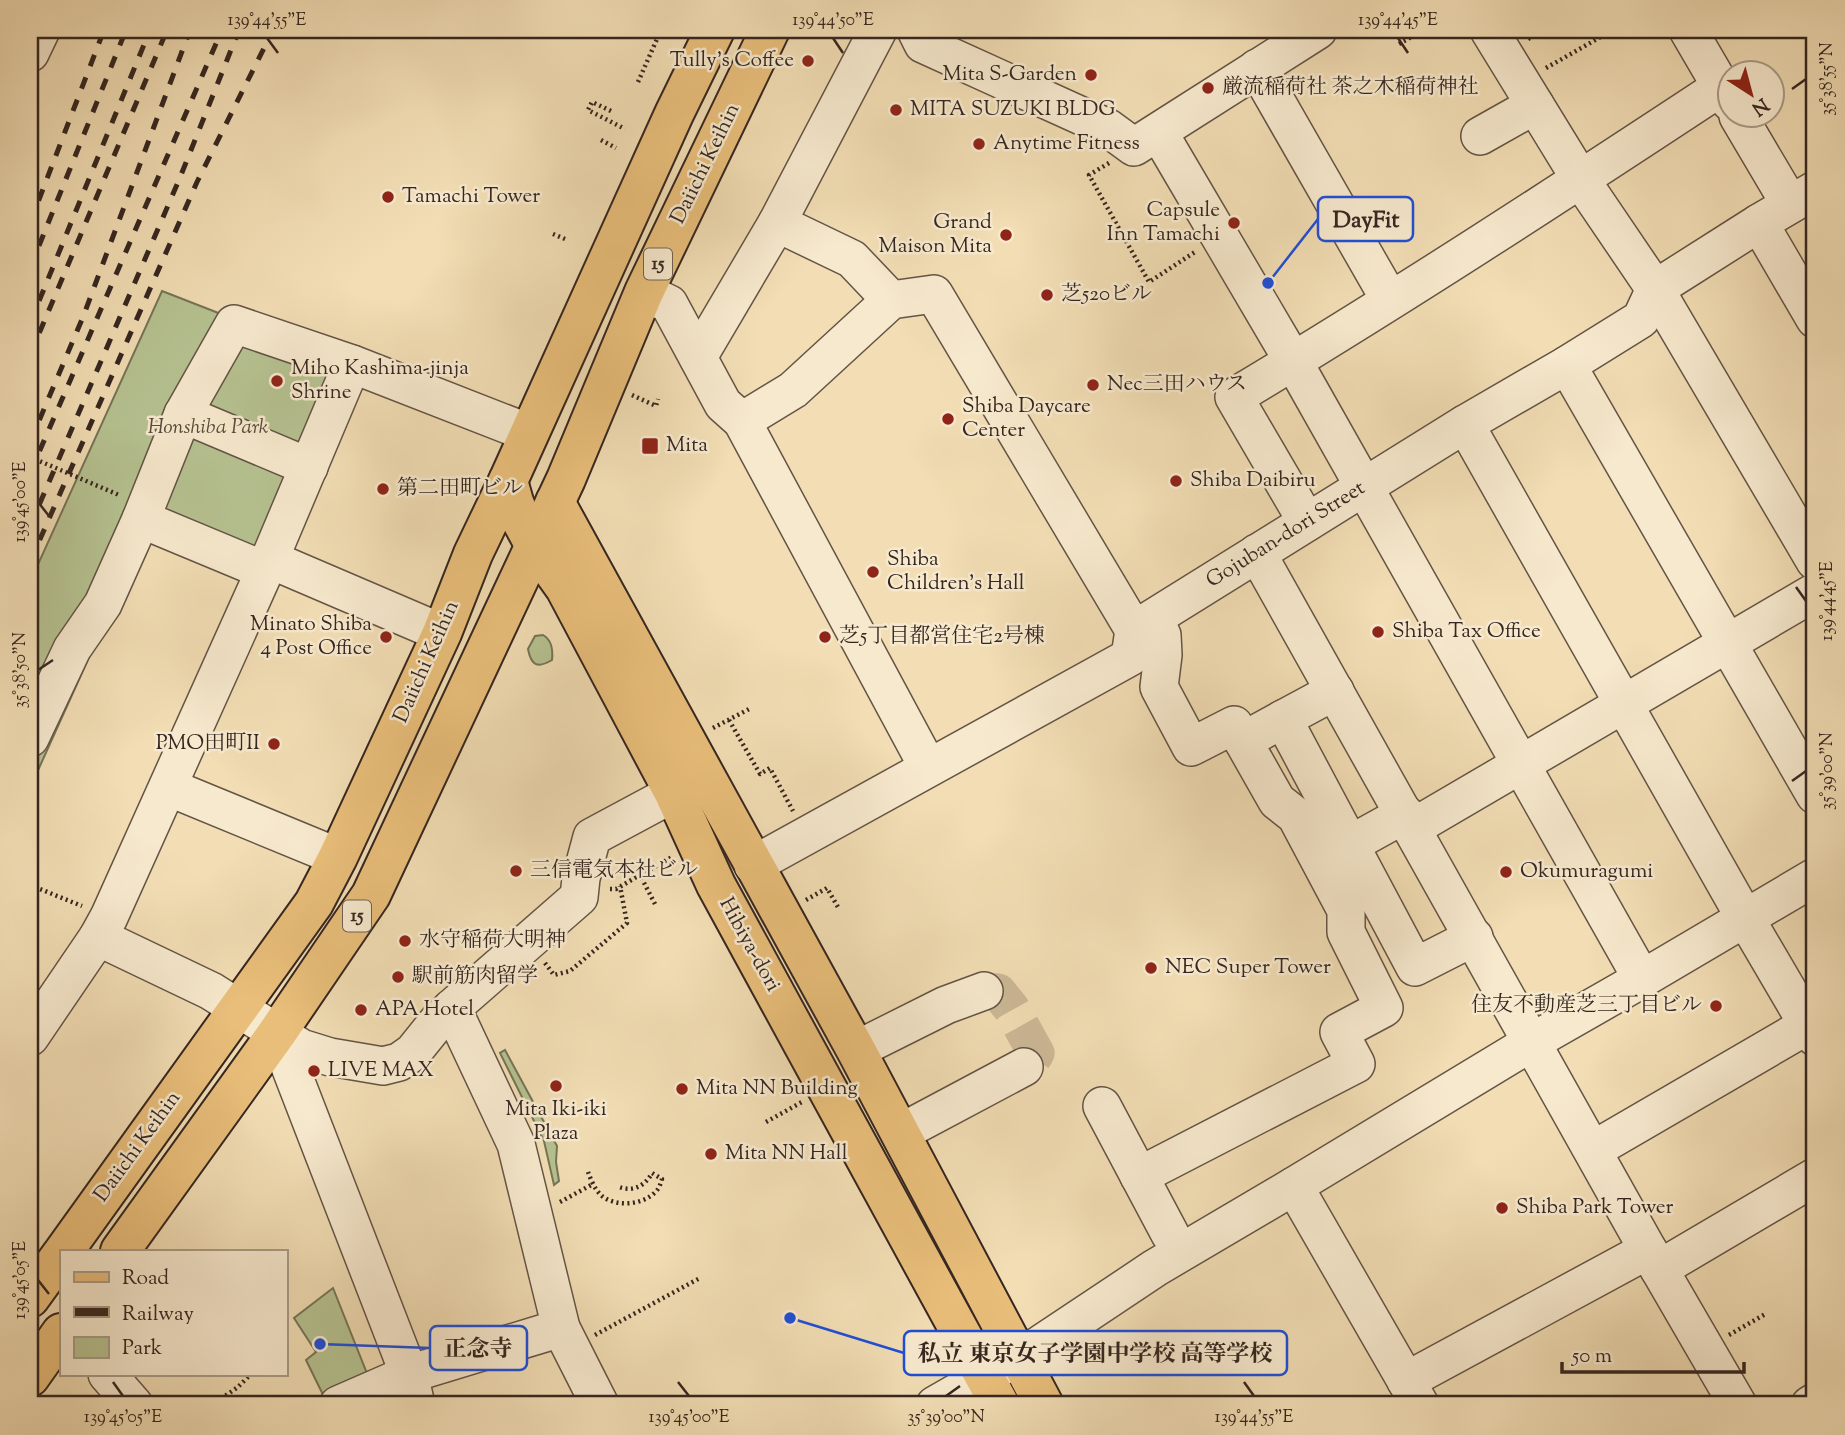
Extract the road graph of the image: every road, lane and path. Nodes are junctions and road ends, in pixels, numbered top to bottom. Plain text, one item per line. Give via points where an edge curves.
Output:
1 (41, 30) edge
2 (661, 30) edge
3 (715, 30) edge
4 (878, 30) edge
5 (916, 30) edge
6 (1318, 30) edge
7 (1423, 30) edge
8 (1489, 30) edge
9 (1612, 30) edge
10 (1688, 30) edge
11 (758, 34) edge
12 (1399, 44) dead end
13 (30, 53) edge
14 (1257, 68) junction
15 (1716, 79) edge
16 (638, 82) dead end
17 (1528, 94) junction
18 (1716, 109) edge
19 (611, 111) dead end
20 (625, 129) dead end
21 (1751, 130) edge
22 (1480, 136) dead end
23 (601, 140) dead end
24 (1147, 140) junction
25 (615, 148) dead end
26 (1581, 180) junction
27 (1803, 197) edge
28 (777, 223) junction
29 (1759, 223) junction
30 (553, 234) dead end
31 (1220, 236) junction
32 (565, 239) dead end
33 (1655, 289) junction
34 (644, 292) junction
35 (891, 300) junction
36 (1390, 300) junction
37 (1815, 319) edge
38 (698, 357) junction
39 (1293, 361) junction
40 (352, 364) junction
41 (1567, 365) junction
42 (630, 394) dead end
43 (658, 398) dead end
44 (183, 414) junction
45 (742, 421) junction
46 (1465, 424) junction
47 (529, 433) junction
48 (30, 457) edge
49 (309, 467) junction
50 (508, 481) junction
51 (1364, 486) junction
52 (555, 502) junction
53 (143, 513) junction
54 (1307, 522) junction
55 (535, 546) junction
56 (1257, 553) junction
57 (1815, 561) edge
58 (262, 562) junction
59 (1815, 592) edge
60 (1143, 625) junction
61 (442, 633) junction
62 (1728, 643) junction
63 (1335, 691) junction
64 (1624, 704) junction
65 (751, 708) dead end
66 (1283, 719) junction
67 (729, 720) junction
68 (703, 734) dead end
69 (30, 738) edge
70 (1243, 741) junction
71 (1521, 765) junction
72 (928, 767) junction
73 (169, 787) junction
74 (674, 793) junction
75 (1815, 795) edge
76 (794, 813) dead end
77 (1409, 821) junction
78 (1335, 853) junction
79 (679, 854) dead end
80 (338, 857) junction
81 (753, 865) junction
82 (640, 875) junction
83 (1815, 877) edge
84 (30, 885) edge
85 (621, 886) junction
86 (607, 889) dead end
87 (655, 904) dead end
88 (797, 905) dead end
89 (839, 909) dead end
90 (1745, 918) junction
91 (104, 927) junction
92 (1474, 937) junction
93 (541, 958) dead end
94 (1415, 967) junction
95 (1642, 979) junction
96 (1374, 988) junction
97 (984, 990) dead end
98 (239, 1008) junction
99 (452, 1008) junction
100 (1812, 1031) edge
101 (277, 1033) junction
102 (30, 1037) edge
103 (1532, 1042) junction
104 (856, 1051) junction
105 (1024, 1067) dead end
106 (808, 1099) dead end
107 (1102, 1106) dead end
108 (766, 1122) dead end
109 (900, 1133) junction
110 (1593, 1150) junction
111 (131, 1157) junction
112 (588, 1172) dead end
113 (1139, 1177) junction
114 (1815, 1177) edge
115 (169, 1183) junction
116 (593, 1184) junction
117 (1294, 1186) junction
118 (619, 1187) dead end
119 (566, 1199) dead end
120 (1170, 1234) dead end
121 (64, 1250) edge
122 (121, 1250) edge
123 (60, 1256) edge
124 (1654, 1259) junction
125 (700, 1278) dead end
126 (30, 1298) edge
127 (1767, 1313) dead end
128 (576, 1332) junction
129 (60, 1334) edge
130 (1727, 1336) dead end
131 (1018, 1357) junction
132 (109, 1376) edge
133 (249, 1376) edge
134 (30, 1377) edge
135 (412, 1390) edge
136 (1413, 1393) edge
137 (995, 1398) edge
138 (1724, 1401) edge
139 (1815, 1402) edge
140 (134, 1405) edge
141 (212, 1405) edge
142 (338, 1405) edge
143 (600, 1405) edge
144 (935, 1405) edge
145 (1044, 1405) edge
146 (1810, 1405) edge

1 - 13 street
2 - 16 path
3 - 47 main road, Daiichi Keihin / 15
4 - 28 street
5 - 24 street via 923,44 1108,128
6 - 14 street
7 - 12 path
8 - 17 street
9 - 17 path
10 - 15 street
11 - 34 main road, Daiichi Keihin / 15
14 - 24 street
14 - 36 street
17 - 22 street
17 - 26 street
18 - 26 street
19 - 20 path via 592,102 588,110
21 - 27 street
23 - 25 path
24 - 31 street
24 - 31 path via 1089,175 1149,282
26 - 33 street
26 - 36 street
27 - 29 street
28 - 35 street via 852,259
28 - 38 street
29 - 33 street
29 - 37 street
30 - 32 path
31 - 39 street
33 - 41 street, Gojuban-dori Street via 1641,319
33 - 57 street
34 - 38 street via 669,304
34 - 52 main road, Daiichi Keihin / 15
35 - 45 street via 793,390
35 - 60 street via 934,294
36 - 39 street
38 - 45 street via 723,404
39 - 51 street
39 - 54 street via 1234,397
40 - 44 street via 234,324
40 - 47 street
40 - 49 street
41 - 46 street, Gojuban-dori Street
41 - 62 street
42 - 43 path via 656,406
44 - 49 street
44 - 53 street
45 - 72 street
46 - 51 street, Gojuban-dori Street
46 - 64 street
47 - 50 main road, Daiichi Keihin / 15
48 - 53 path
49 - 58 street
50 - 55 main road, Hibiya-dori
50 - 61 main road, Daiichi Keihin / 15
51 - 54 street, Gojuban-dori Street
51 - 71 street
52 - 55 main road, Daiichi Keihin / 15
52 - 81 main road, Hibiya-dori
53 - 58 street
53 - 69 street via 103,604 72,649
54 - 56 street, Gojuban-dori Street
55 - 74 main road, Hibiya-dori via 565,588
55 - 101 main road, Daiichi Keihin / 15 via 371,895
56 - 60 street, Gojuban-dori Street
56 - 63 street
58 - 61 street
58 - 73 street
59 - 62 street
60 - 70 street via 1162,635 1159,687 1191,747 1234,724
60 - 72 street via 1130,657
61 - 80 main road, Daiichi Keihin / 15
62 - 64 street
62 - 75 street
63 - 66 street
63 - 77 street
64 - 71 street
64 - 90 street
65 - 67 path
66 - 70 street
66 - 78 street
67 - 68 path
67 - 76 path via 760,774 770,768
70 - 78 street via 1277,801
71 - 77 street
71 - 95 street
72 - 81 street
73 - 80 street
73 - 91 street
74 - 99 street via 592,837 579,897
74 - 137 main road, Hibiya-dori via 716,886
77 - 78 street
77 - 92 street
78 - 94 street
78 - 96 street via 1346,932
79 - 82 path
80 - 98 main road, Daiichi Keihin / 15 via 314,903
81 - 104 main road, Hibiya-dori
82 - 85 path
82 - 87 path
83 - 90 street
84 - 91 path
85 - 86 path
85 - 93 path via 627,923 570,971 554,975
88 - 89 path via 827,888
90 - 95 street
90 - 100 street
91 - 98 street
91 - 102 street
92 - 94 street
92 - 103 street
94 - 96 street
95 - 103 street
96 - 113 street via 1384,1008 1339,1032 1356,1064
97 - 104 street
98 - 101 street
98 - 111 main road, Daiichi Keihin / 15
99 - 101 street via 413,1052 383,1066 313,1052
99 - 128 street via 516,1144
100 - 110 street
101 - 115 main road, Daiichi Keihin / 15
101 - 135 street
103 - 110 street
103 - 117 street
104 - 109 main road, Hibiya-dori
105 - 109 street
106 - 108 path
107 - 113 street
109 - 131 main road, Hibiya-dori
110 - 124 street
111 - 115 main road
111 - 121 main road, Daiichi Keihin / 15
112 - 116 path
113 - 120 street
114 - 124 street
115 - 122 main road, Daiichi Keihin / 15
116 - 118 path via 602,1196 632,1203 646,1199 662,1179 652,1174 637,1188
116 - 119 path
117 - 131 street via 1155,1268
117 - 136 street
123 - 126 main road, Daiichi Keihin / 15
124 - 136 street
124 - 138 street
125 - 128 path
127 - 130 path
128 - 135 street
128 - 143 street
129 - 134 main road
131 - 137 street
131 - 145 main road, Hibiya-dori
132 - 140 street
133 - 141 path
135 - 142 street
137 - 144 street
139 - 146 street

